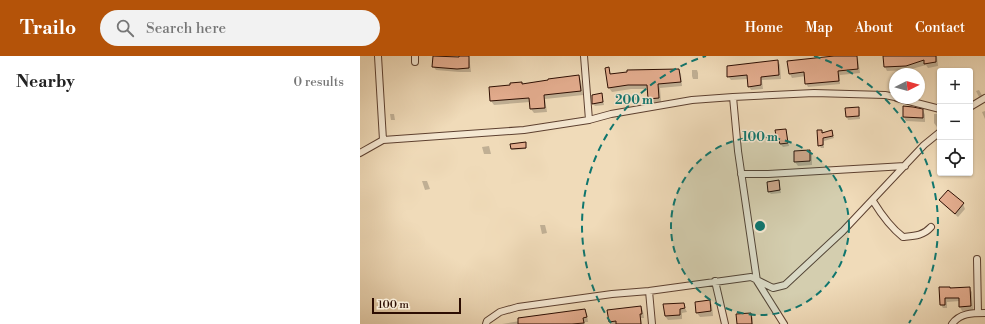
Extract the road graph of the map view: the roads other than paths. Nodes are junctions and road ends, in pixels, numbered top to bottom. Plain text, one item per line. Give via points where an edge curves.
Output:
1 (378, 56) edge
2 (584, 56) edge
3 (889, 96) edge
4 (733, 97) junction
5 (985, 98) edge
6 (920, 104) edge
7 (973, 105) edge
8 (937, 108) edge
9 (589, 120) junction
10 (937, 134) edge
11 (383, 140) junction
12 (360, 153) edge
13 (905, 166) junction
14 (741, 174) junction
15 (873, 201) junction
16 (931, 227) dead end
17 (977, 259) dead end
18 (715, 281) junction
19 (757, 281) junction
20 (649, 291) junction
21 (978, 313) junction
22 (985, 313) edge
23 (486, 324) edge
24 (652, 324) edge
25 (725, 324) edge
26 (784, 324) edge
27 (952, 324) edge

1 - 11 street
2 - 9 street
3 - 4 street via 814,93
4 - 9 street via 692,100
4 - 14 street
5 - 7 street
6 - 8 street
9 - 11 street via 524,130
10 - 13 street
11 - 12 street
13 - 14 street
13 - 15 street
14 - 19 street
15 - 16 street via 884,218 903,237 916,236
15 - 19 street via 785,285 773,288
17 - 21 street
18 - 19 street via 752,277
18 - 20 street
18 - 25 street
19 - 26 street
20 - 23 street via 518,306 500,312
20 - 24 street
21 - 22 street
21 - 27 street via 963,315 956,318

